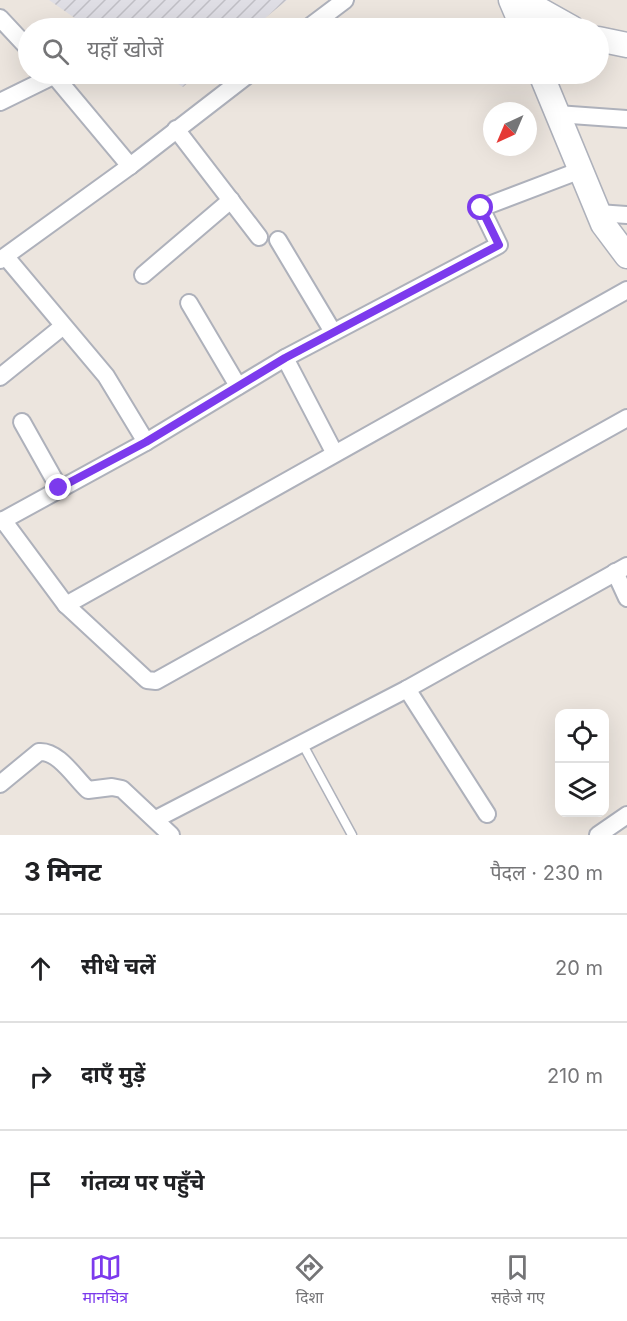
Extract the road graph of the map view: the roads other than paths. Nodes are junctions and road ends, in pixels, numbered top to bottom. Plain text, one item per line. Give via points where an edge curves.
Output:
1 (345, 0) edge
2 (511, 0) edge
3 (522, 0) edge
4 (0, 18) edge
5 (321, 18) edge
6 (519, 18) edge
7 (554, 18) edge
8 (18, 37) edge
9 (609, 41) edge
10 (627, 45) edge
11 (35, 84) edge
12 (62, 84) edge
13 (236, 84) edge
14 (545, 84) edge
15 (0, 102) edge
16 (558, 114) junction
17 (627, 119) edge
18 (176, 129) junction
19 (130, 166) junction
20 (581, 170) junction
21 (231, 200) junction
22 (598, 213) junction
23 (627, 215) edge
24 (259, 237) dead end
25 (278, 240) dead end
26 (627, 256) edge
27 (3, 258) edge
28 (143, 275) dead end
29 (627, 290) edge
30 (189, 303) dead end
31 (63, 327) junction
32 (333, 332) junction
33 (285, 358) junction
34 (0, 376) edge
35 (238, 386) junction
36 (627, 418) edge
37 (22, 422) dead end
38 (146, 442) junction
39 (334, 452) junction
40 (59, 488) junction
41 (2, 521) edge
42 (621, 569) edge
43 (627, 598) edge
44 (66, 604) junction
45 (407, 689) junction
46 (303, 743) junction
47 (0, 784) edge
48 (487, 814) dead end
49 (627, 815) edge
50 (156, 819) junction
51 (171, 835) edge
52 (352, 835) edge
53 (598, 835) edge

1 - 5 street
2 - 6 street
3 - 7 street
4 - 8 street
9 - 10 street
11 - 15 street
12 - 19 street
13 - 18 street
14 - 16 street
16 - 17 street
16 - 20 street
18 - 19 street
18 - 21 street
19 - 27 street
20 - 22 street
20 - 32 street via 481,208 499,245
21 - 24 street
21 - 28 street
22 - 23 street
22 - 26 street
25 - 32 street
27 - 31 street
29 - 39 street
30 - 35 street
31 - 34 street
31 - 38 street via 106,376
32 - 33 street
33 - 35 street
33 - 39 street
35 - 38 street
36 - 44 street via 161,680 147,680
37 - 40 street
38 - 40 street
39 - 44 street
40 - 41 street
41 - 44 street
42 - 43 street
42 - 45 street
45 - 46 street
45 - 48 street
46 - 50 street
46 - 52 lane
47 - 50 street via 45,751 88,790 117,787
49 - 53 street
50 - 51 street

